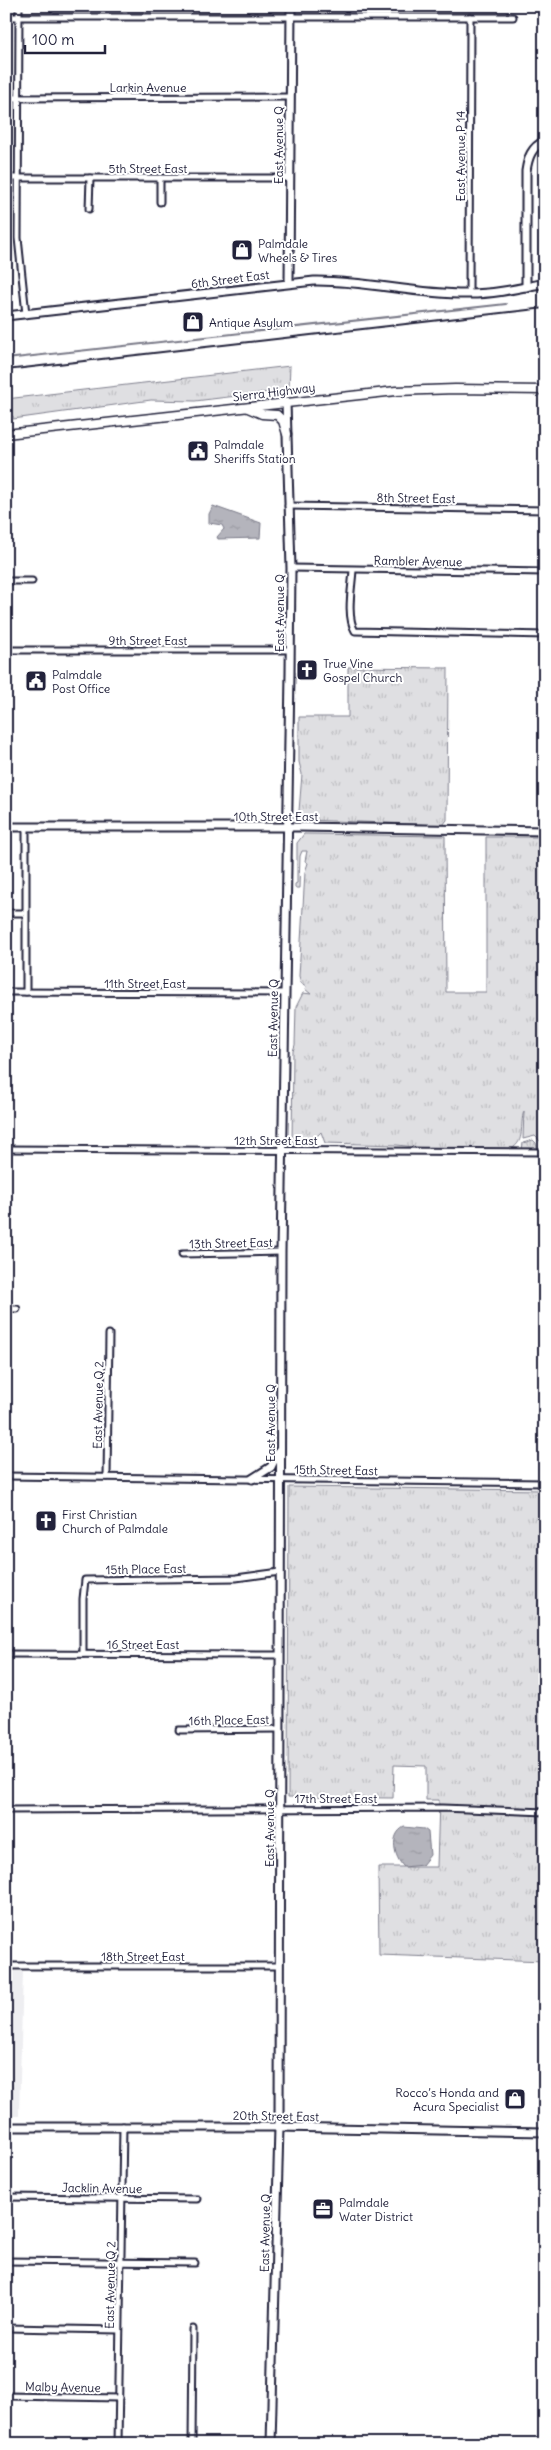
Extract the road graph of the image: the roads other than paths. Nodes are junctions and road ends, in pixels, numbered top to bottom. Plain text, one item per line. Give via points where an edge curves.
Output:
1 (19, 6) edge
2 (291, 6) edge
3 (291, 15) junction
4 (6, 17) edge
5 (19, 17) junction
6 (470, 17) junction
7 (513, 17) dead end
8 (290, 97) junction
9 (6, 98) edge
10 (18, 98) junction
11 (545, 141) edge
12 (6, 178) edge
13 (18, 178) junction
14 (90, 178) junction
15 (160, 178) junction
16 (290, 178) junction
17 (160, 202) dead end
18 (89, 209) dead end
19 (289, 283) junction
20 (545, 283) edge
21 (526, 287) junction
22 (469, 294) junction
23 (26, 314) junction
24 (6, 316) edge
25 (545, 390) edge
26 (286, 402) junction
27 (246, 407) junction
28 (6, 434) edge
29 (287, 434) junction
30 (288, 506) junction
31 (545, 510) edge
32 (291, 568) junction
33 (353, 570) junction
34 (545, 572) edge
35 (32, 581) dead end
36 (6, 582) edge
37 (545, 635) edge
38 (6, 650) edge
39 (290, 650) junction
40 (6, 827) edge
41 (26, 827) junction
42 (288, 827) junction
43 (545, 831) edge
44 (6, 913) edge
45 (26, 913) junction
46 (6, 992) edge
47 (26, 992) junction
48 (284, 993) junction
49 (6, 1150) edge
50 (283, 1150) junction
51 (545, 1152) edge
52 (281, 1252) junction
53 (182, 1254) dead end
54 (6, 1309) edge
55 (17, 1309) dead end
56 (109, 1334) dead end
57 (281, 1448) junction
58 (6, 1476) edge
59 (107, 1477) junction
60 (252, 1479) junction
61 (281, 1479) junction
62 (545, 1483) edge
63 (280, 1572) junction
64 (6, 1654) edge
65 (83, 1654) junction
66 (280, 1655) junction
67 (279, 1729) junction
68 (179, 1730) dead end
69 (280, 1808) junction
70 (6, 1810) edge
71 (545, 1812) edge
72 (6, 1966) edge
73 (279, 1966) junction
74 (123, 2126) junction
75 (6, 2127) edge
76 (279, 2127) junction
77 (545, 2132) edge
78 (6, 2197) edge
79 (122, 2199) junction
80 (197, 2199) dead end
81 (6, 2261) edge
82 (121, 2262) junction
83 (195, 2263) dead end
84 (6, 2328) edge
85 (193, 2329) dead end
86 (119, 2330) junction
87 (6, 2396) edge
88 (119, 2398) junction
89 (118, 2444) edge
90 (192, 2444) edge
91 (271, 2444) edge

1 - 5 street
2 - 3 main road, East Avenue Q
3 - 5 street
3 - 6 street
3 - 8 main road, East Avenue Q
4 - 5 street
5 - 10 street
6 - 7 street
6 - 22 street, East Avenue P 14
8 - 10 street, Larkin Avenue
8 - 16 main road, East Avenue Q
9 - 10 street, Larkin Avenue
10 - 13 street
11 - 21 main road via 532,150 527,160
12 - 13 street, 5th Street East
13 - 14 street, 5th Street East
13 - 23 street via 18,238
14 - 15 street, 5th Street East
14 - 18 street
15 - 16 street, 5th Street East
15 - 17 street
16 - 19 main road, East Avenue Q
19 - 22 main road, 6th Street East via 346,281
19 - 23 main road, 6th Street East
20 - 21 main road, 6th Street East
21 - 22 main road, 6th Street East
23 - 24 main road, 6th Street East
25 - 26 main road, Sierra Highway via 455,388
26 - 27 main road, Sierra Highway
26 - 29 main road, East Avenue Q
27 - 28 main road, Sierra Highway
27 - 29 main road via 262,414 277,415 283,421
29 - 30 main road, East Avenue Q
30 - 31 street, 8th Street East
30 - 32 main road, East Avenue Q
32 - 33 street, Rambler Avenue
32 - 39 main road, East Avenue Q
33 - 34 street, Rambler Avenue
33 - 37 street via 352,626 355,631
35 - 36 street
38 - 39 street, 9th Street East
39 - 42 main road, East Avenue Q
40 - 41 main road, 10th Street East
41 - 42 main road, 10th Street East
41 - 45 street
42 - 43 main road, 10th Street East
42 - 48 main road, East Avenue Q
44 - 45 street
45 - 47 street
46 - 47 street, 11th Street East
47 - 48 street, 11th Street East
48 - 50 main road, East Avenue Q
49 - 50 street, 12th Street East
50 - 51 street, 12th Street East
50 - 52 main road, East Avenue Q
52 - 53 street, 13th Street East
52 - 57 main road, East Avenue Q
54 - 55 street
56 - 59 street, East Avenue Q 2
57 - 60 main road via 271,1467
57 - 61 main road, East Avenue Q
58 - 59 street, 15th Street East
59 - 60 street, 15th Street East
60 - 61 street, 15th Street East
61 - 62 street, 15th Street East
61 - 63 main road, East Avenue Q
63 - 65 street, 15th Place East via 236,1578 85,1580
63 - 66 main road, East Avenue Q
64 - 65 street, 16 Street East
65 - 66 street, 16 Street East
66 - 67 main road, East Avenue Q
67 - 68 street, 16th Place East
67 - 69 main road, East Avenue Q
69 - 70 street, 17th Street East
69 - 71 street, 17th Street East
69 - 73 main road, East Avenue Q
72 - 73 street, 18th Street East
73 - 76 main road, East Avenue Q
74 - 75 main road, 20th Street East
74 - 76 main road, 20th Street East
74 - 79 street, East Avenue Q 2
76 - 77 main road, 20th Street East
76 - 91 main road, East Avenue Q
78 - 79 street, Jacklin Avenue
79 - 80 street, Jacklin Avenue
79 - 82 street, East Avenue Q 2
81 - 82 street
82 - 83 street
82 - 86 street, East Avenue Q 2
84 - 86 street
85 - 90 street
86 - 88 street, East Avenue Q 2
87 - 88 street, Malby Avenue
88 - 89 street, East Avenue Q 2

